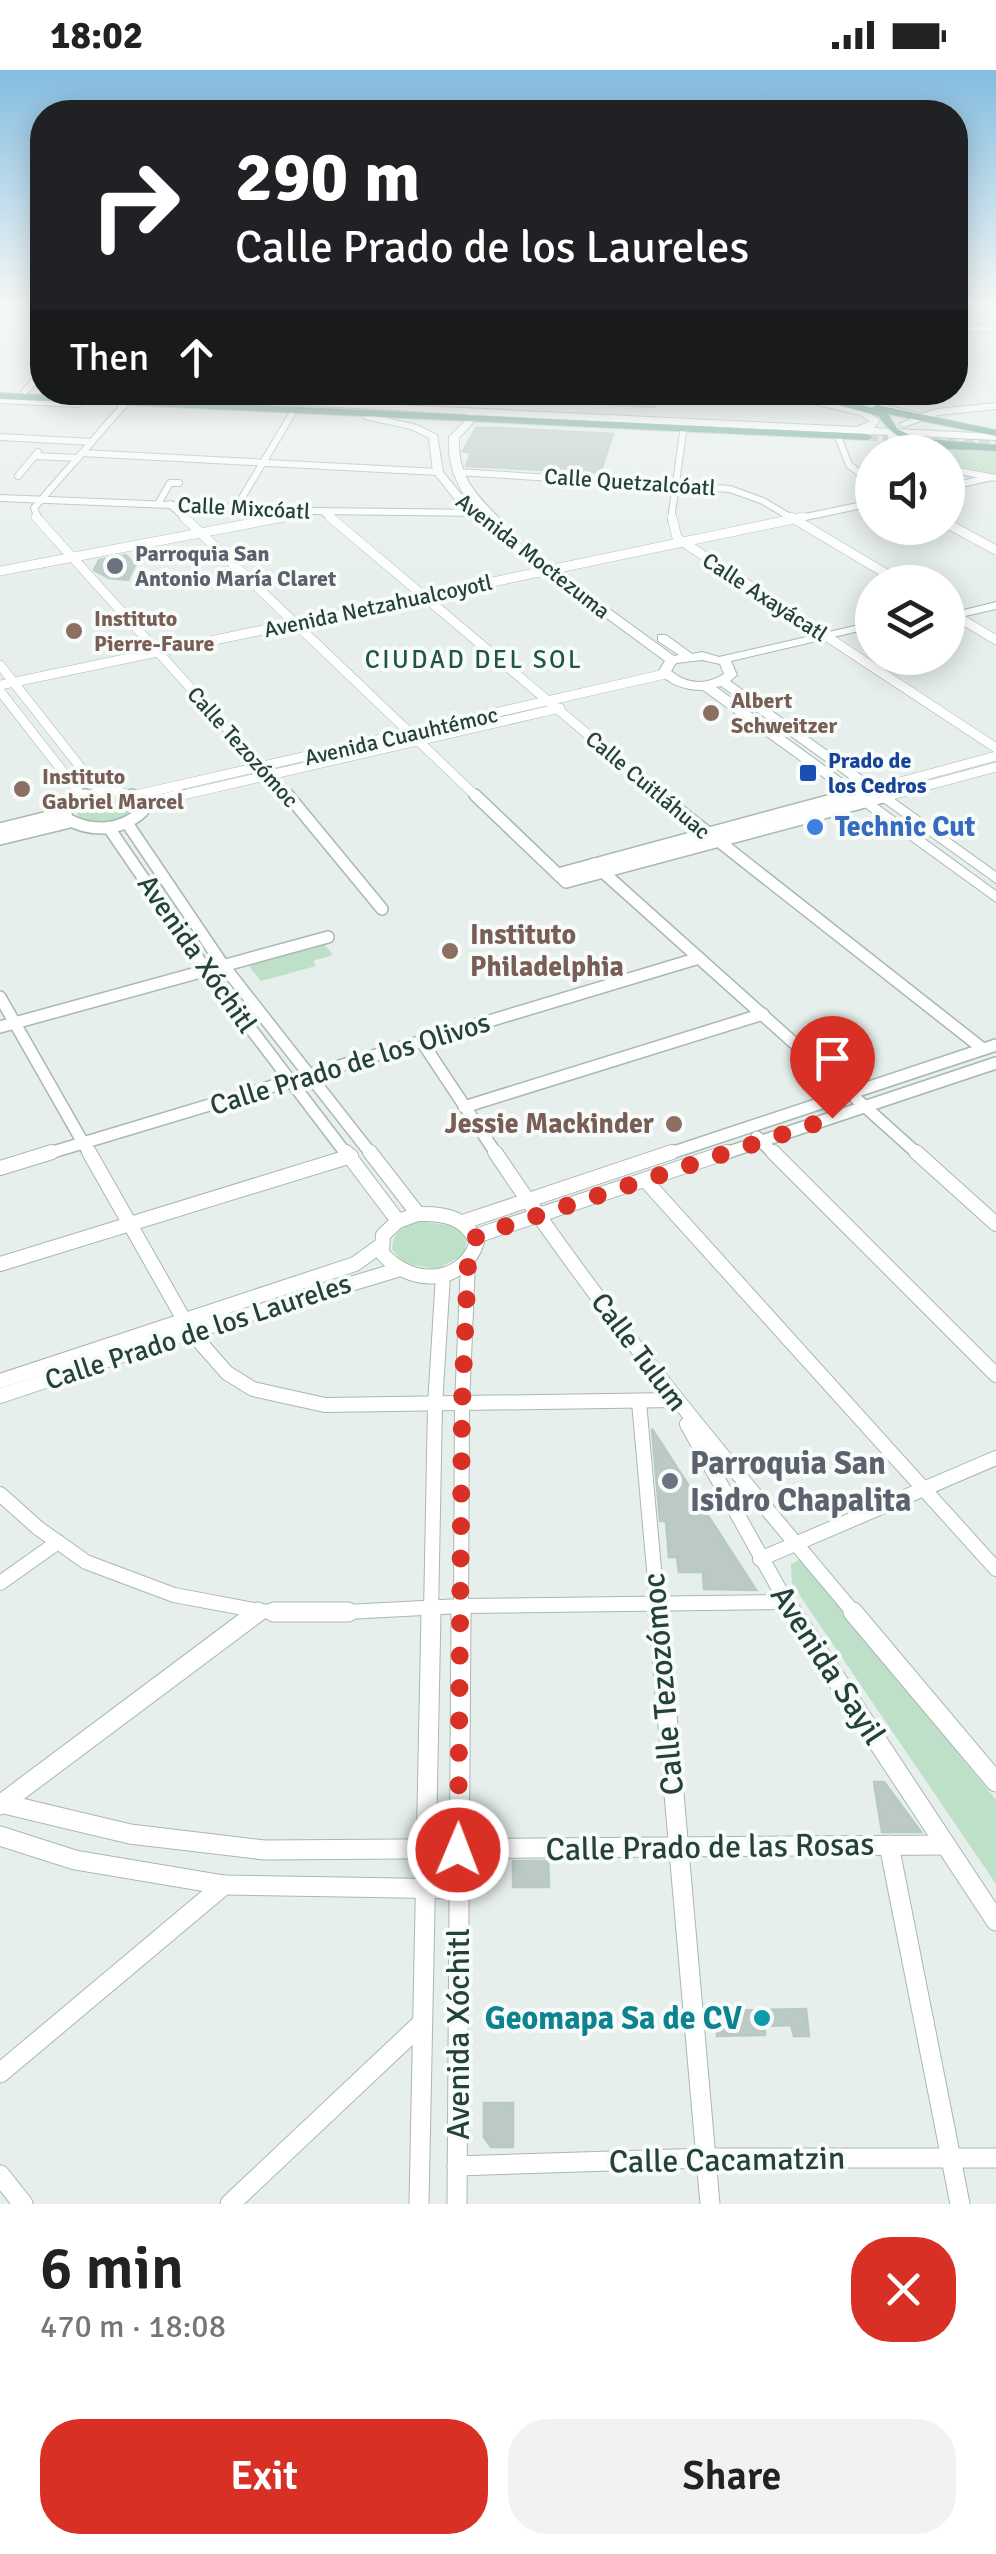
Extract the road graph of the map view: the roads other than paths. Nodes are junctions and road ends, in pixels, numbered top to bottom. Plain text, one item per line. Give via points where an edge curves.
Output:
1 (252, 405) edge
2 (838, 405) edge
3 (841, 405) edge
4 (842, 405) edge
5 (873, 405) edge
6 (122, 406) joint
7 (996, 406) edge
8 (292, 414) junction
9 (368, 417) junction
10 (471, 417) junction
11 (922, 417) junction
12 (852, 430) junction
13 (683, 432) junction
14 (855, 435) tunnel mouth
15 (867, 435) tunnel mouth
16 (891, 435) tunnel mouth
17 (895, 435) edge
18 (996, 435) edge
19 (965, 436) edge
20 (0, 437) edge
21 (855, 438) tunnel mouth
22 (839, 440) junction
23 (92, 442) junction
24 (965, 446) edge
25 (42, 447) dead end
26 (996, 448) edge
27 (35, 456) junction
28 (80, 456) junction
29 (263, 462) junction
30 (855, 470) edge
31 (438, 472) junction
32 (456, 472) junction
33 (965, 475) edge
34 (18, 476) dead end
35 (972, 477) junction
36 (994, 478) edge
37 (965, 480) edge
38 (179, 483) dead end
39 (678, 483) junction
40 (0, 498) edge
41 (40, 500) junction
42 (158, 504) junction
43 (170, 504) junction
44 (237, 506) junction
45 (855, 507) edge
46 (319, 511) junction
47 (470, 513) junction
48 (488, 513) junction
49 (794, 520) junction
50 (965, 533) edge
51 (199, 534) junction
52 (682, 542) junction
53 (996, 550) edge
54 (71, 558) junction
55 (871, 565) edge
56 (564, 568) junction
57 (548, 570) junction
58 (0, 571) edge
59 (996, 596) edge
60 (423, 597) junction
61 (996, 606) edge
62 (965, 607) edge
63 (965, 611) edge
64 (965, 622) edge
65 (295, 624) junction
66 (855, 632) edge
67 (855, 637) edge
68 (831, 640) junction
69 (996, 640) edge
70 (156, 652) junction
71 (688, 656) junction
72 (672, 660) junction
73 (726, 664) junction
74 (0, 666) edge
75 (668, 676) junction
76 (12, 682) junction
77 (723, 682) junction
78 (706, 686) junction
79 (0, 688) edge
80 (553, 706) junction
81 (417, 738) junction
82 (996, 748) edge
83 (996, 756) edge
84 (996, 767) edge
85 (268, 772) junction
86 (99, 791) junction
87 (81, 795) junction
88 (867, 796) junction
89 (140, 800) junction
90 (67, 817) junction
91 (127, 823) junction
92 (109, 828) junction
93 (0, 829) edge
94 (710, 837) junction
95 (0, 839) edge
96 (598, 868) junction
97 (996, 879) edge
98 (996, 898) edge
99 (382, 909) dead end
100 (328, 937) dead end
101 (699, 958) junction
102 (223, 965) junction
103 (206, 970) junction
104 (0, 998) edge
105 (763, 1014) junction
106 (7, 1025) edge
107 (422, 1042) junction
108 (989, 1047) edge
109 (996, 1062) edge
110 (309, 1076) junction
111 (290, 1082) junction
112 (852, 1092) junction
113 (867, 1106) junction
114 (464, 1107) junction
115 (747, 1128) junction
116 (761, 1141) junction
117 (86, 1144) junction
118 (366, 1151) junction
119 (346, 1158) junction
120 (0, 1168) edge
121 (645, 1180) junction
122 (527, 1202) junction
123 (418, 1214) junction
124 (538, 1217) junction
125 (398, 1221) junction
126 (131, 1222) junction
127 (463, 1222) junction
128 (996, 1224) edge
129 (476, 1236) junction
130 (380, 1246) junction
131 (468, 1263) junction
132 (0, 1264) edge
133 (397, 1270) junction
134 (443, 1276) junction
135 (188, 1326) junction
136 (996, 1375) edge
137 (0, 1381) edge
138 (0, 1396) edge
139 (674, 1400) junction
140 (640, 1402) junction
141 (435, 1404) junction
142 (462, 1404) junction
143 (996, 1458) edge
144 (923, 1490) junction
145 (0, 1494) edge
146 (58, 1542) junction
147 (798, 1543) junction
148 (760, 1559) junction
149 (996, 1569) edge
150 (0, 1583) edge
151 (656, 1602) junction
152 (784, 1602) junction
153 (461, 1606) junction
154 (430, 1608) junction
155 (259, 1611) junction
156 (996, 1782) edge
157 (0, 1804) edge
158 (0, 1836) edge
159 (945, 1844) junction
160 (889, 1845) junction
161 (677, 1848) junction
162 (426, 1850) junction
163 (458, 1850) junction
164 (224, 1885) junction
165 (425, 1888) junction
166 (458, 1889) junction
167 (996, 1921) edge
168 (421, 2024) junction
169 (0, 2073) edge
170 (707, 2158) junction
171 (952, 2158) junction
172 (996, 2158) edge
173 (457, 2166) junction
174 (0, 2175) edge
175 (23, 2204) edge
176 (230, 2204) edge
177 (419, 2204) edge
178 (457, 2204) edge
179 (710, 2204) edge
180 (960, 2204) edge

1 - 10 main road
2 - 12 street via 875,420
3 - 16 main road via 886,416
4 - 11 main road
5 - 11 street
6 - 8 street
6 - 23 street
7 - 11 street
8 - 9 street
8 - 29 street
9 - 10 street
9 - 31 street, Avenida Moctezuma via 434,437
10 - 12 street
10 - 13 street
10 - 14 main road
10 - 32 street, Avenida Moctezuma via 454,437
11 - 17 street
11 - 18 main road
12 - 15 street
13 - 22 street
13 - 39 street, Calle Axayácatl
18 - 19 street
20 - 23 street
21 - 22 street
22 - 30 street via 839,451
23 - 28 street
24 - 26 main road
25 - 27 street
27 - 28 street
27 - 34 street
28 - 29 street
28 - 41 street
29 - 31 street
29 - 44 street
31 - 47 street, Avenida Moctezuma
32 - 39 street, Calle Quetzalcóatl
32 - 48 street, Avenida Moctezuma
33 - 35 street
35 - 36 street
35 - 37 street
38 - 42 street via 170,483
39 - 49 street, Calle Quetzalcóatl via 739,491
39 - 52 street, Calle Axayácatl via 670,523
40 - 41 street, Calle Mixcóatl
41 - 42 street, Calle Mixcóatl
41 - 54 street, Calle Tezozómoc via 35,516
42 - 43 street, Calle Mixcóatl
43 - 44 street, Calle Mixcóatl
43 - 51 street
44 - 46 street, Calle Mixcóatl
45 - 49 street, Avenida Netzahualcoyotl
46 - 47 street, Calle Mixcóatl
46 - 51 street
46 - 60 street, Calle Cuitláhuac
47 - 48 street, Calle Mixcóatl
47 - 57 street, Avenida Moctezuma
48 - 56 street, Avenida Moctezuma
49 - 52 street, Avenida Netzahualcoyotl
49 - 55 street, Calle Quetzalcóatl
50 - 53 street
51 - 54 street
51 - 65 street
52 - 56 street, Avenida Netzahualcoyotl
52 - 68 street, Calle Axayácatl
54 - 58 street
54 - 70 street, Calle Tezozómoc
56 - 57 street, Avenida Netzahualcoyotl
56 - 71 street, Avenida Moctezuma
57 - 60 street, Avenida Netzahualcoyotl
57 - 72 street, Avenida Moctezuma
59 - 62 street
60 - 65 street, Avenida Netzahualcoyotl
60 - 80 street, Calle Cuitláhuac
61 - 63 street
64 - 69 street
65 - 70 street, Avenida Netzahualcoyotl
65 - 81 street
66 - 68 street
67 - 68 street
68 - 73 street
68 - 82 street, Calle Axayácatl
70 - 76 street, Avenida Netzahualcoyotl
70 - 85 street, Calle Tezozómoc
71 - 72 street
71 - 73 street
72 - 75 street via 665,665
73 - 77 street via 731,675
74 - 76 street
75 - 78 street
75 - 80 street, Avenida Cuauhtémoc
76 - 79 street, Avenida Netzahualcoyotl
76 - 86 street
77 - 78 street
77 - 88 street
78 - 88 street
79 - 87 street
80 - 81 street, Avenida Cuauhtémoc
80 - 94 street, Calle Cuitláhuac
81 - 85 street, Avenida Cuauhtémoc
81 - 96 street via 562,878
83 - 88 street
84 - 88 street
85 - 89 street, Avenida Cuauhtémoc
85 - 99 street, Calle Tezozómoc
86 - 87 street
86 - 89 street, Avenida Cuauhtémoc
87 - 90 street via 70,802
88 - 94 street
88 - 97 street
88 - 98 street
89 - 91 street via 140,814
90 - 92 street
90 - 93 street
90 - 95 street
91 - 92 street
91 - 102 street, Avenida Xóchitl
92 - 103 street, Avenida Xóchitl
94 - 96 street
94 - 108 street, Calle Cuitláhuac
96 - 101 street
100 - 102 street
101 - 105 street
101 - 107 street, Calle Prado de los Olivos
102 - 103 street
102 - 110 street, Avenida Xóchitl
103 - 106 street
103 - 111 street, Avenida Xóchitl
104 - 106 street
105 - 112 street
105 - 114 street
106 - 117 street
107 - 110 street, Calle Prado de los Olivos
107 - 114 street, Calle Tulum
108 - 112 street
109 - 113 street
110 - 111 street, Calle Prado de los Olivos
110 - 118 street, Avenida Xóchitl
111 - 117 street, Calle Prado de los Olivos
111 - 119 street, Avenida Xóchitl
112 - 113 street
112 - 115 street
113 - 116 street
113 - 128 street
114 - 122 street, Calle Tulum
115 - 116 street
115 - 122 street
116 - 121 street
116 - 136 street
117 - 120 street, Calle Prado de los Olivos
117 - 126 street
118 - 119 street
118 - 123 street, Avenida Xóchitl
119 - 125 street, Avenida Xóchitl
119 - 126 street
121 - 124 street
121 - 144 street
122 - 124 street, Calle Tulum
122 - 127 street
123 - 125 street
123 - 127 street
124 - 129 street
124 - 139 street, Calle Tulum
125 - 130 street
126 - 132 street
126 - 135 street
127 - 129 street
129 - 131 street
130 - 133 street
130 - 135 street, Calle Prado de los Laureles via 354,1264
131 - 134 street
131 - 142 street, Avenida Xóchitl
133 - 134 street
133 - 135 street, Calle Prado de los Laureles
134 - 141 street, Avenida Xóchitl
135 - 137 street, Calle Prado de los Laureles
135 - 138 street, Calle Prado de los Laureles
135 - 141 street via 227,1373 253,1390 325,1405
139 - 140 street
139 - 147 street, Calle Tulum
139 - 148 street, Avenida Sayil
140 - 142 street
140 - 151 street, Calle Tezozómoc
141 - 142 street
141 - 154 street, Avenida Xóchitl
142 - 153 street, Avenida Xóchitl
143 - 144 street
144 - 147 street
144 - 149 street
145 - 146 street
146 - 150 street
146 - 155 street via 86,1562 158,1590
147 - 148 street
147 - 156 street, Calle Tulum
148 - 152 street, Avenida Sayil
151 - 152 street
151 - 153 street
151 - 161 street, Calle Tezozómoc
152 - 159 street, Avenida Sayil
153 - 154 street
153 - 163 street, Avenida Xóchitl
154 - 155 street
154 - 162 street, Avenida Xóchitl
155 - 157 street
157 - 162 street, Calle Prado de las Rosas via 158,1842
158 - 164 street via 75,1860
159 - 160 street, Calle Prado de las Rosas
159 - 167 street, Avenida Sayil
160 - 161 street, Calle Prado de las Rosas
160 - 171 street
161 - 163 street, Calle Prado de las Rosas
161 - 170 street, Calle Tezozómoc
162 - 163 street, Calle Prado de las Rosas
162 - 165 street, Avenida Xóchitl
163 - 166 street, Avenida Xóchitl
164 - 165 street
164 - 169 street
165 - 166 street
165 - 168 street, Avenida Xóchitl
166 - 173 street, Avenida Xóchitl
168 - 176 street
168 - 177 street, Avenida Xóchitl
170 - 171 street, Calle Cacamatzin
170 - 173 street, Calle Cacamatzin
170 - 179 street, Calle Tezozómoc
171 - 172 street, Calle Cacamatzin
171 - 180 street
173 - 178 street, Avenida Xóchitl
174 - 175 street

